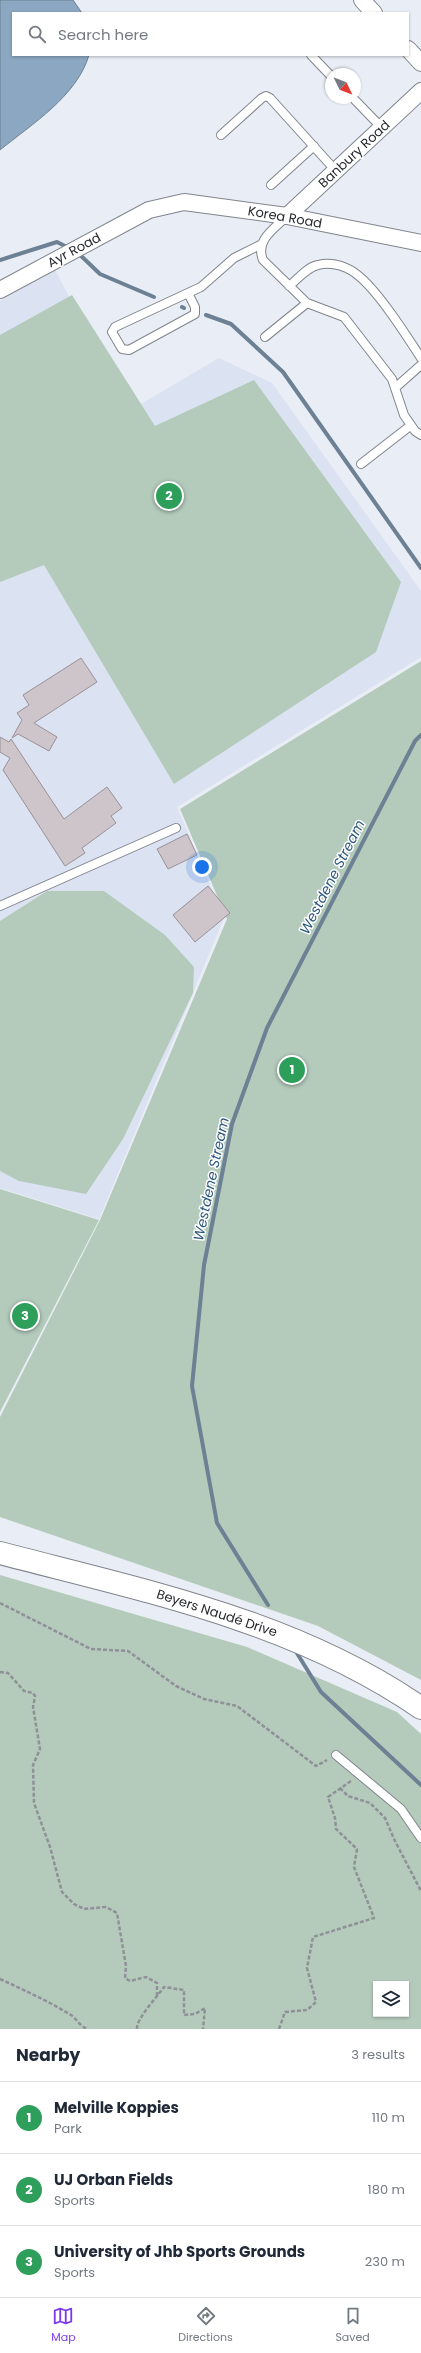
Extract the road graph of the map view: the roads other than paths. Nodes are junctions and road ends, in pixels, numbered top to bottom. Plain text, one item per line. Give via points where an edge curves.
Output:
1 (362, 0) edge
2 (373, 12) edge
3 (409, 50) edge
4 (312, 56) edge
5 (421, 63) edge
6 (325, 70) edge
7 (421, 91) edge
8 (359, 104) edge
9 (382, 128) junction
10 (221, 135) dead end
11 (314, 146) junction
12 (336, 171) junction
13 (271, 185) dead end
14 (148, 210) joint
15 (287, 216) junction
16 (421, 243) edge
17 (260, 245) junction
18 (289, 286) junction
19 (0, 290) edge
20 (188, 293) junction
21 (307, 303) junction
22 (265, 337) dead end
23 (421, 358) edge
24 (421, 365) edge
25 (395, 388) junction
26 (410, 426) junction
27 (421, 435) edge
28 (361, 464) dead end
29 (176, 828) dead end
30 (0, 906) edge
31 (0, 1539) edge
32 (0, 1553) edge
33 (421, 1692) edge
34 (421, 1708) edge
35 (336, 1755) road end
36 (421, 1838) edge

1 - 2 street
3 - 5 street
4 - 6 lane
7 - 9 street, Banbury Road
8 - 9 lane
9 - 12 street, Banbury Road
10 - 11 lane via 266,96
11 - 12 lane
11 - 13 lane
12 - 15 street, Banbury Road
14 - 15 street, Korea Road via 196,202
14 - 19 street, Ayr Road
15 - 16 street, Korea Road
15 - 17 lane
17 - 18 lane via 263,260
17 - 20 lane via 234,258 201,287
18 - 21 lane
18 - 23 lane via 318,264 332,263 346,268 360,277 376,295
20 - 20 lane via 115,327 112,332 122,349 129,350 195,314 195,307
21 - 22 lane
21 - 25 lane via 337,313 344,318 392,379
24 - 25 lane
25 - 26 lane
26 - 27 lane
26 - 28 lane
29 - 30 lane
31 - 33 main road, Beyers Naudé Drive via 189,1590 261,1615 346,1651
32 - 34 main road, Beyers Naudé Drive via 185,1601 282,1635 343,1663
35 - 36 lane via 401,1809

